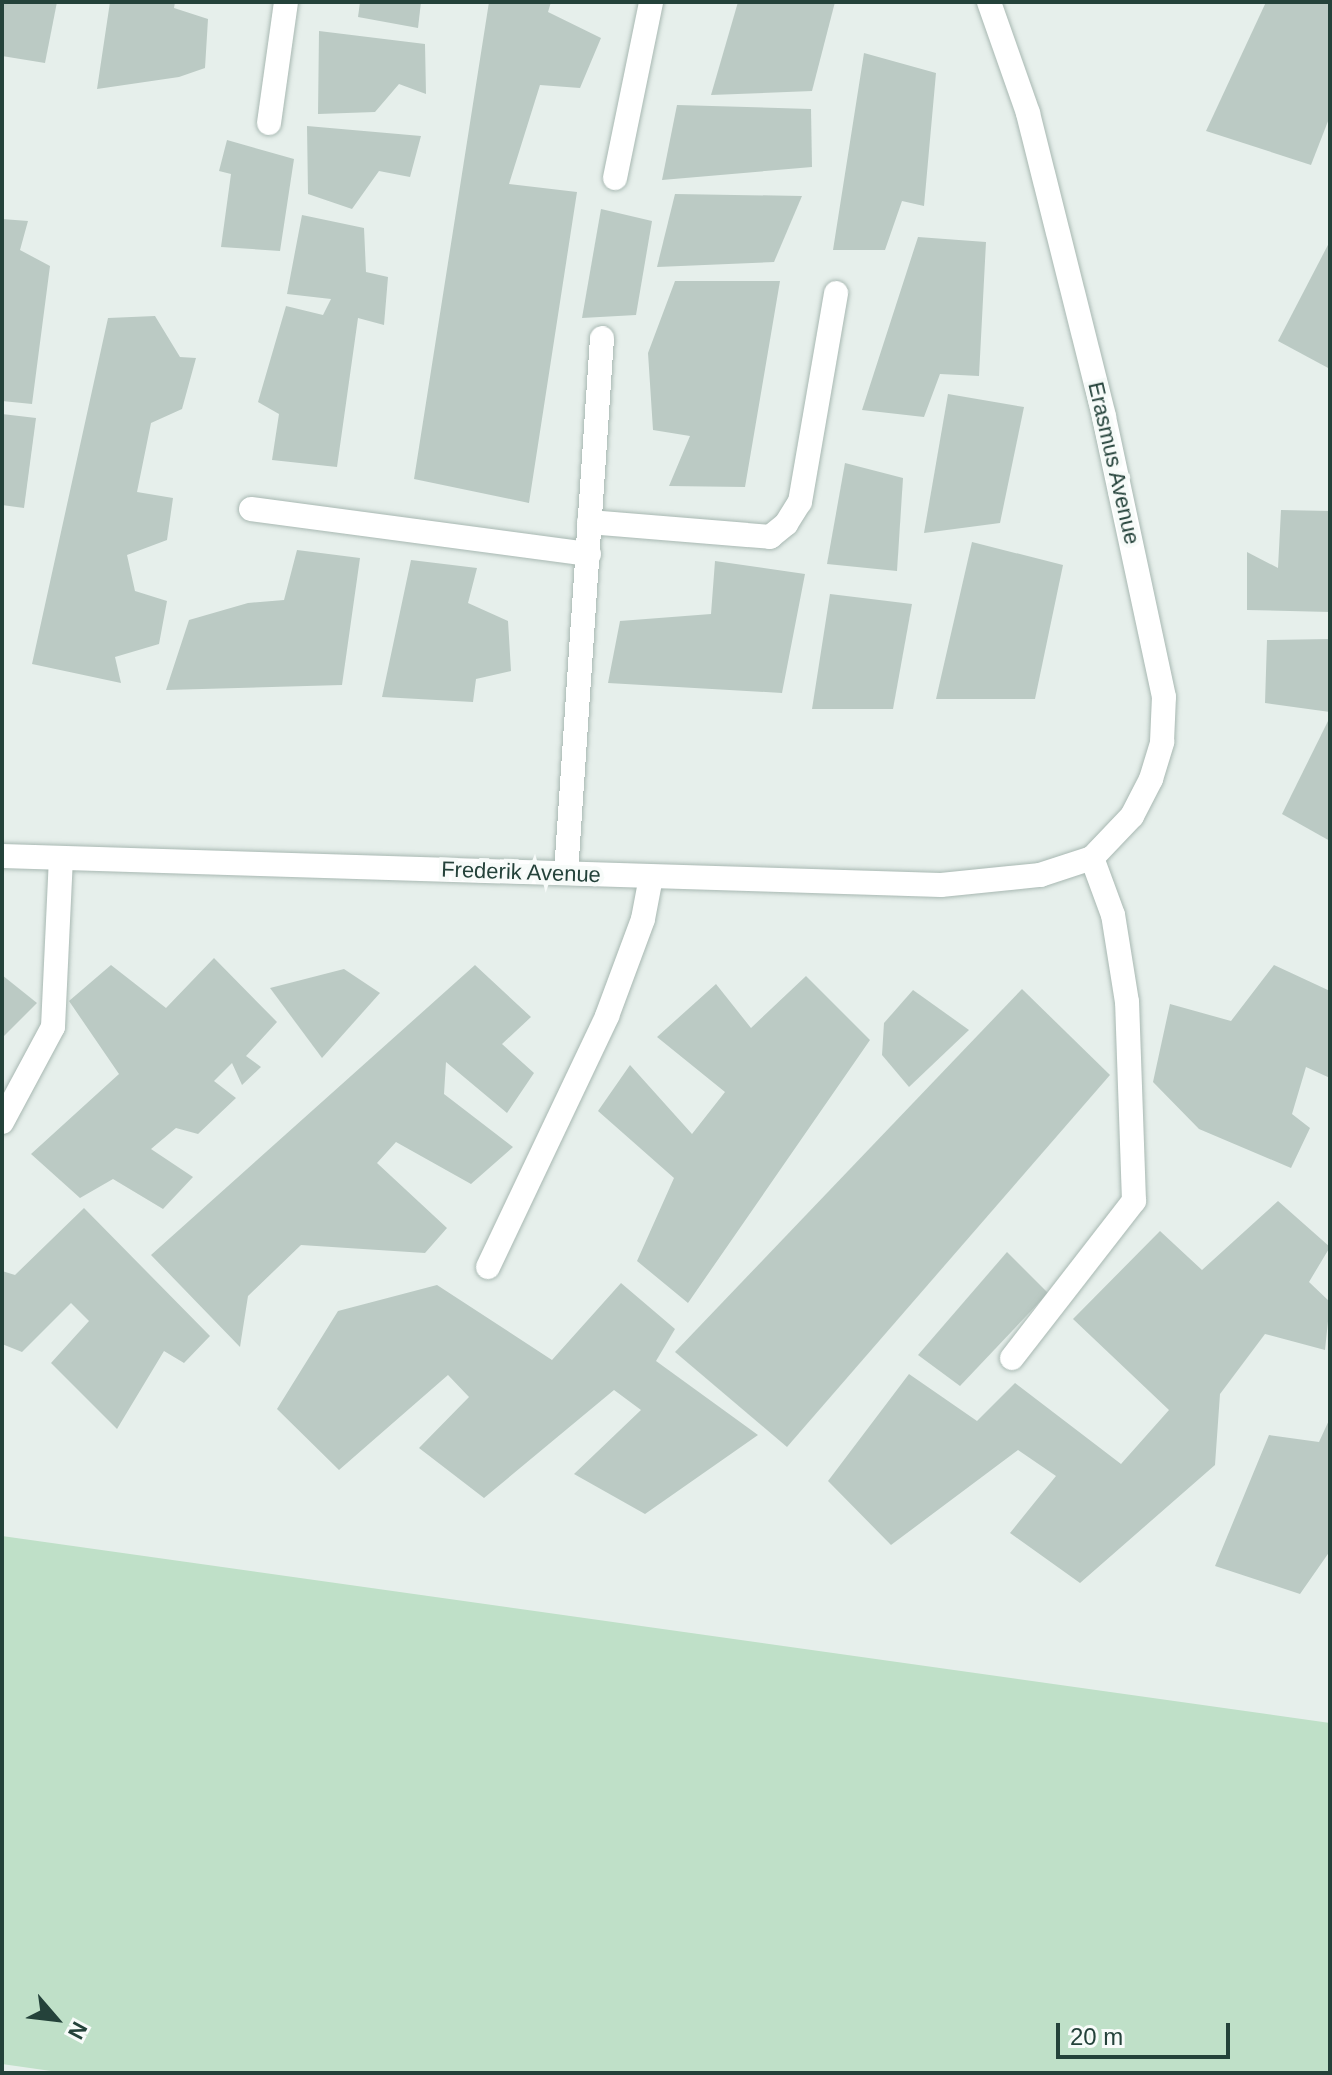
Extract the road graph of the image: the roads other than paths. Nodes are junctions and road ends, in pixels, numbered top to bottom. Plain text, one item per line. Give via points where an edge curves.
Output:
1 (286, 2) edge
2 (651, 2) edge
3 (989, 2) edge
4 (269, 123) dead end
5 (615, 178) dead end
6 (836, 293) dead end
7 (602, 338) dead end
8 (251, 509) dead end
9 (589, 522) junction
10 (589, 554) junction
11 (2, 856) edge
12 (61, 858) junction
13 (1092, 858) junction
14 (566, 873) junction
15 (1040, 875) joint
16 (651, 877) junction
17 (2, 1122) edge
18 (488, 1267) dead end
19 (1012, 1358) dead end

1 - 4 street
2 - 5 street
3 - 13 street, Erasmus Avenue via 1028,113 1104,416 1164,697 1162,742 1151,779 1132,816
6 - 9 street via 800,502 786,524 770,537
7 - 9 street
8 - 10 street
9 - 10 street
10 - 14 street
11 - 12 street, Frederik Avenue
12 - 14 street, Frederik Avenue
12 - 17 street via 53,1027
13 - 15 street, Erasmus Avenue
13 - 19 street via 1113,915 1127,1002 1134,1201
14 - 16 street, Frederik Avenue
15 - 16 street, Frederik Avenue via 941,885
16 - 18 street via 643,919 607,1016

